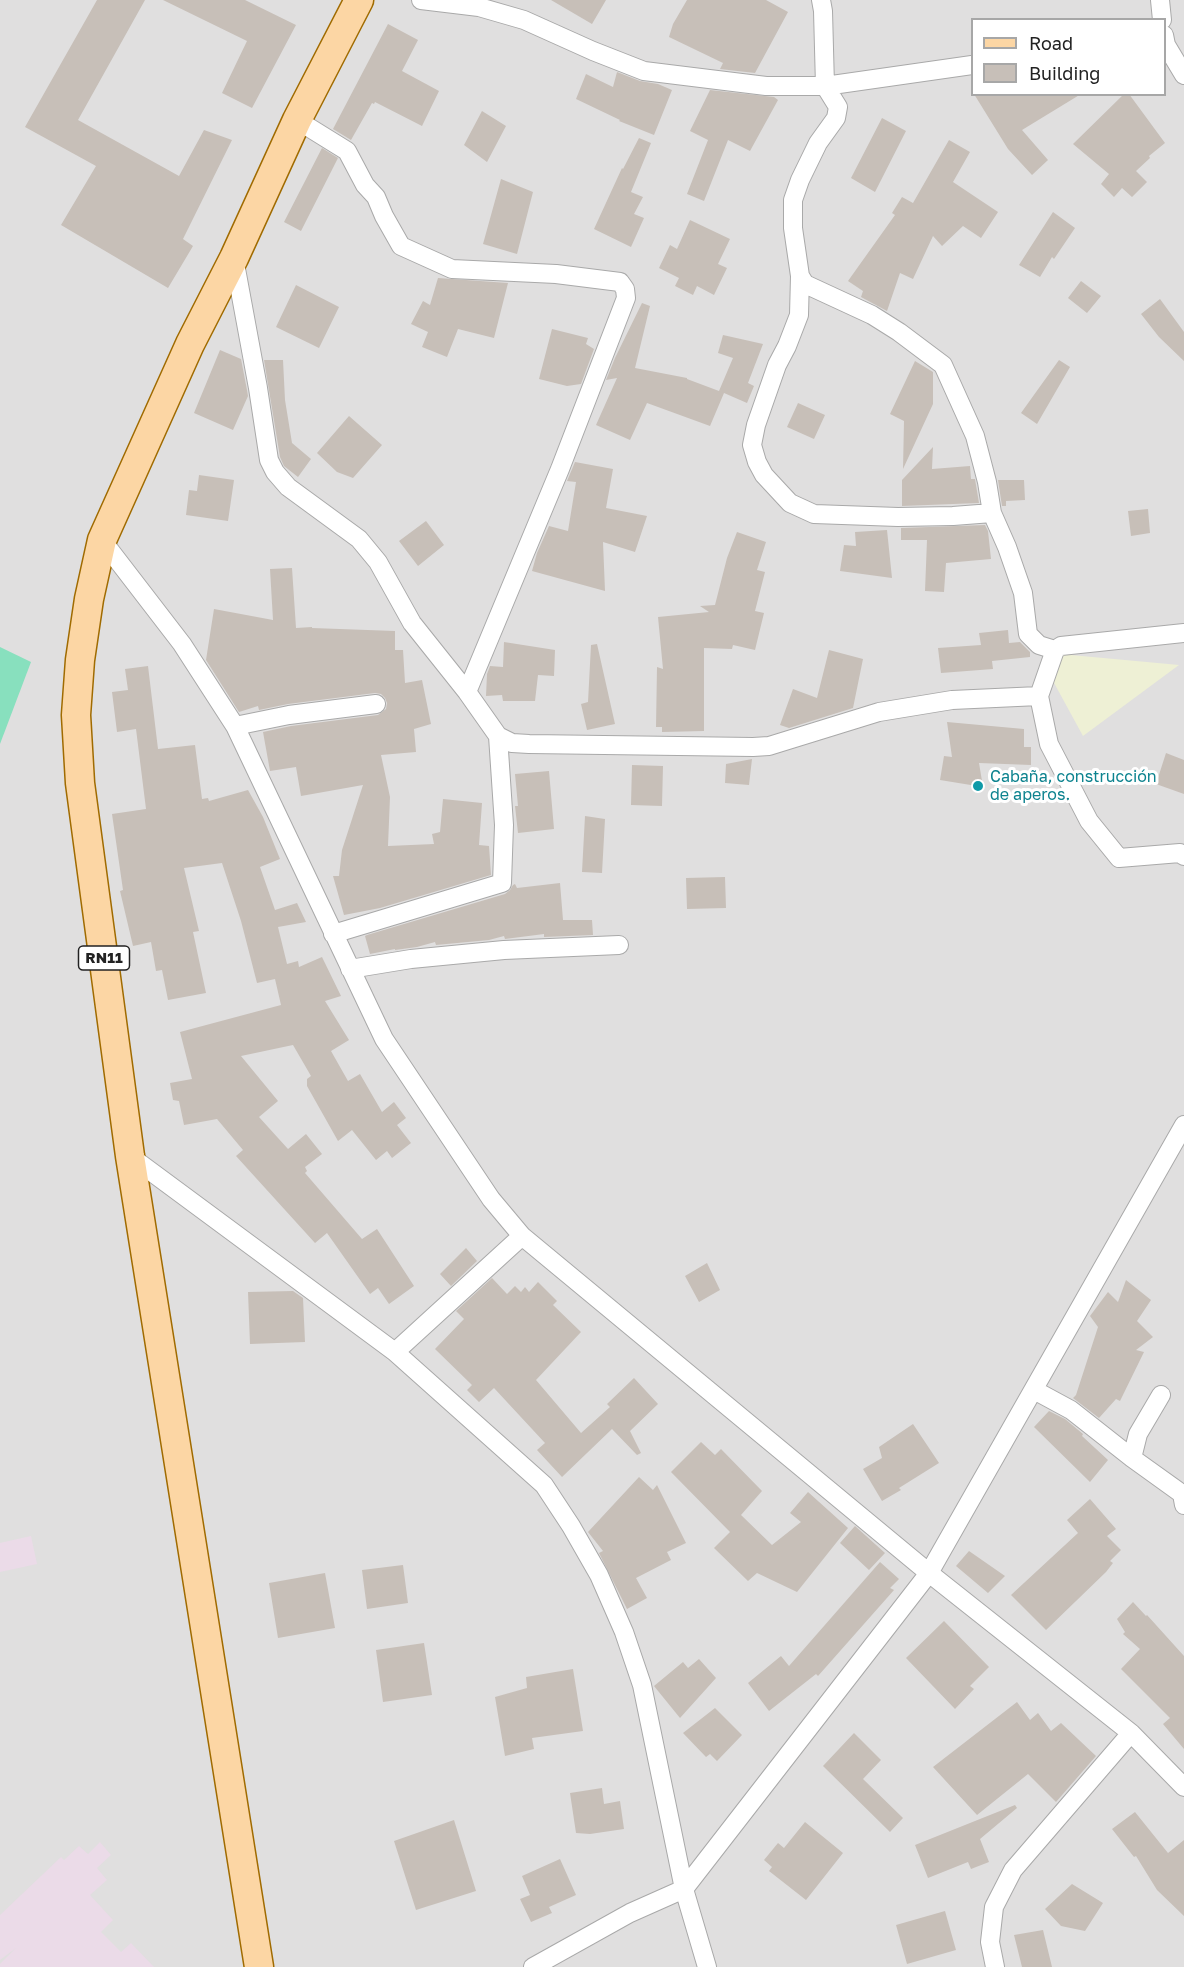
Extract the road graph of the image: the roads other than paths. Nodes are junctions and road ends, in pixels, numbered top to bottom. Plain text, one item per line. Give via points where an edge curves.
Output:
1 (359, 0) edge
2 (421, 0) edge
3 (821, 0) edge
4 (1160, 0) edge
5 (1162, 18) edge
6 (1166, 44) edge
7 (971, 65) edge
8 (1184, 75) edge
9 (825, 86) junction
10 (297, 120) junction
11 (234, 258) junction
12 (800, 276) junction
13 (992, 513) junction
14 (102, 540) junction
15 (1184, 633) edge
16 (1054, 650) junction
17 (467, 692) junction
18 (1039, 696) junction
19 (376, 704) dead end
20 (235, 726) junction
21 (498, 736) junction
22 (1184, 856) edge
23 (333, 934) junction
24 (619, 945) dead end
25 (350, 969) junction
26 (1184, 1125) edge
27 (130, 1156) junction
28 (522, 1236) junction
29 (395, 1352) junction
30 (1034, 1390) junction
31 (1161, 1395) dead end
32 (1132, 1458) junction
33 (1184, 1505) edge
34 (929, 1573) junction
35 (1131, 1733) junction
36 (1184, 1786) edge
37 (684, 1889) junction
38 (259, 1967) edge
39 (533, 1967) edge
40 (707, 1967) edge
41 (995, 1967) edge

1 - 10 main road, RN11
2 - 9 street via 479,7 524,20 644,71 766,86
3 - 9 street
4 - 5 street
6 - 8 street
7 - 9 street
9 - 12 street via 838,107 836,118 818,142 793,200
10 - 11 main road, RN11
10 - 17 street via 347,152 401,246 452,269 566,275 620,282 625,289 626,298 564,458
11 - 14 main road, RN11 via 190,344
11 - 17 street via 269,460 275,472 288,487 359,539 378,562 412,623
12 - 13 street via 806,284 872,315 943,365 975,436
12 - 13 street via 799,315 777,364 752,445 764,476 790,503 814,514
13 - 16 street via 1018,575 1028,634 1040,645
14 - 20 street via 182,644
14 - 27 main road, RN11 via 89,599 76,715 80,783
15 - 16 street via 1068,644
16 - 18 street
17 - 21 street
18 - 21 street via 952,700 879,712 769,746 529,744 512,743
18 - 22 street via 1049,744 1089,821 1119,858 1179,853
19 - 20 street
20 - 23 street
21 - 23 street via 504,825 502,883
23 - 25 street
24 - 25 street via 504,950
25 - 28 street via 384,1040 491,1199
26 - 30 street
27 - 29 street
27 - 38 main road, RN11
28 - 29 street
28 - 34 street
29 - 37 street via 544,1485 599,1575 642,1685
30 - 32 street via 1071,1410
30 - 34 street
31 - 32 street via 1138,1434
32 - 33 street via 1182,1494
34 - 35 street
34 - 37 street
35 - 36 street
35 - 41 street via 1013,1870 994,1907 990,1942
37 - 39 street via 630,1912
37 - 40 street

